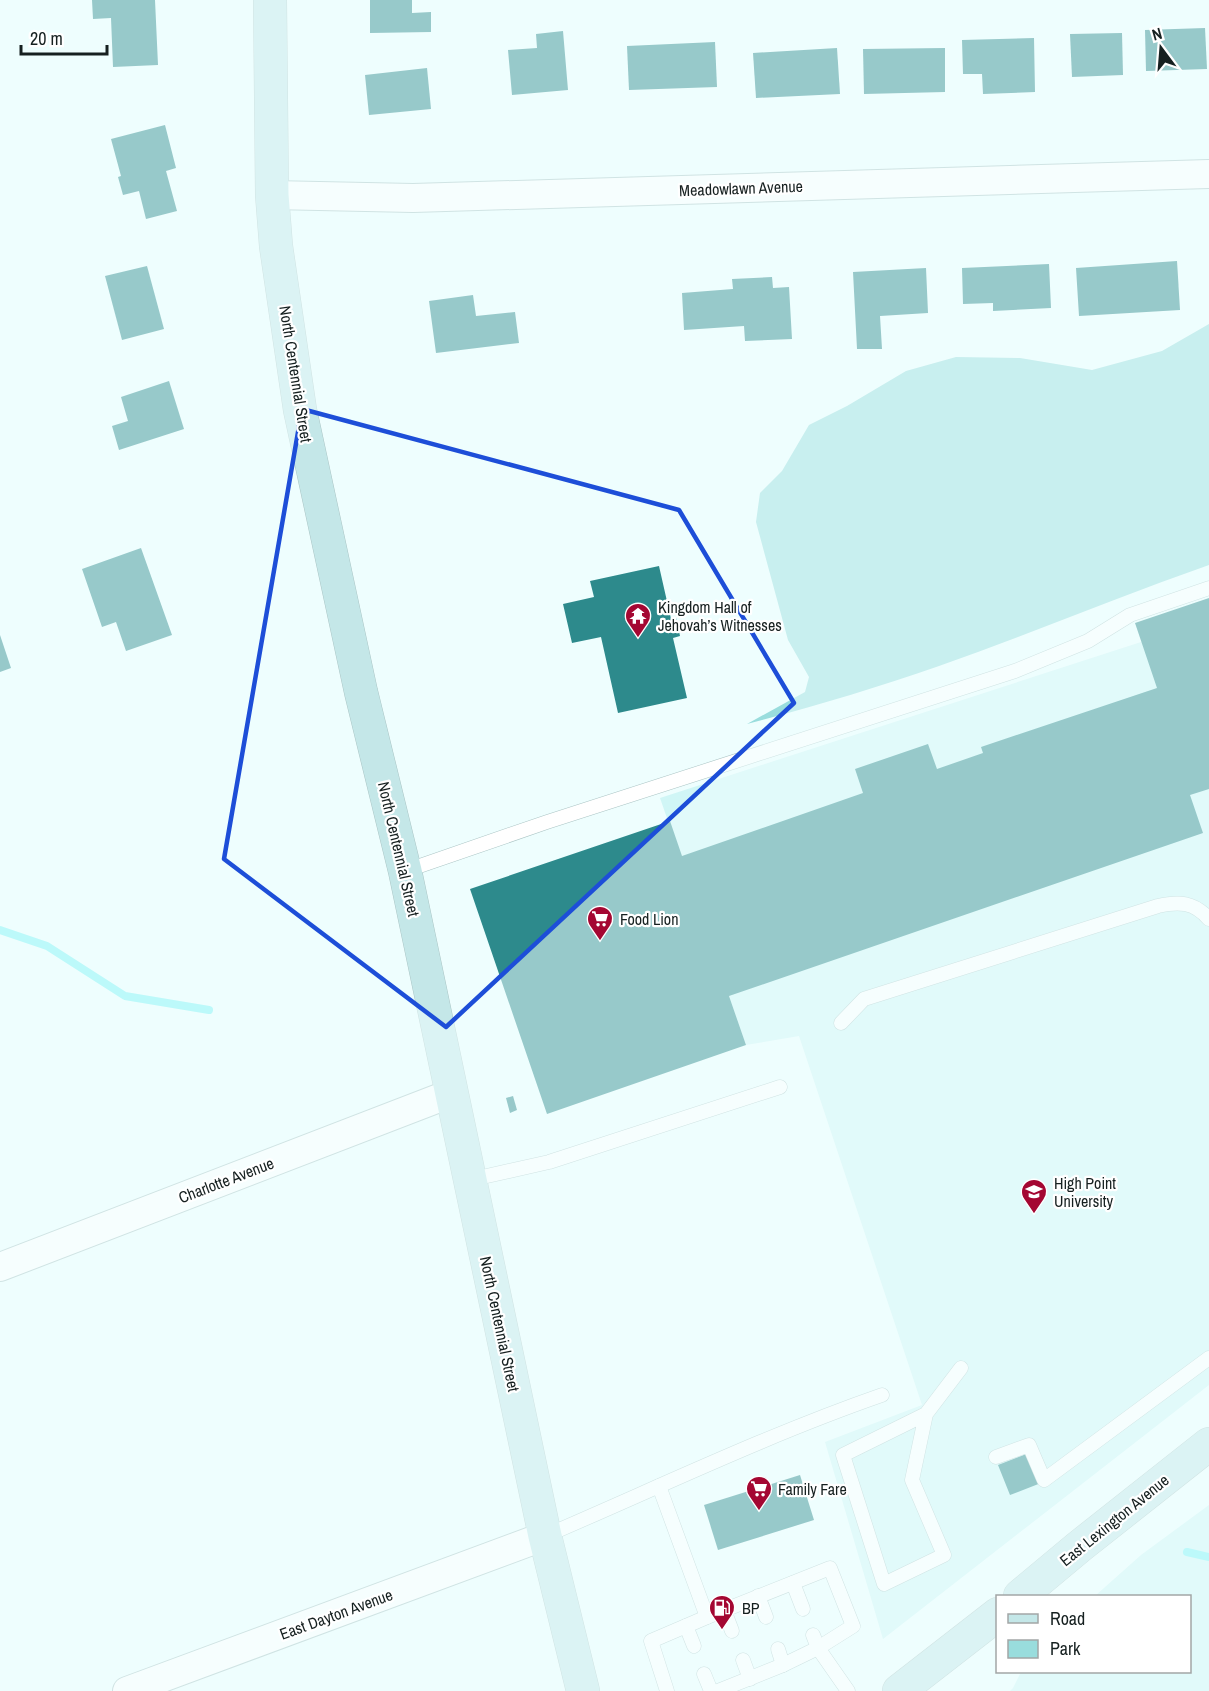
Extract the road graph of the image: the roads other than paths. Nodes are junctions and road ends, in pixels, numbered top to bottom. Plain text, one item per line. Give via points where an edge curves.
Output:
1 (270, 0) edge
2 (1209, 174) edge
3 (272, 195) junction
4 (1209, 588) edge
5 (405, 871) junction
6 (1209, 919) edge
7 (841, 1023) dead end
8 (780, 1087) dead end
9 (452, 1094) junction
10 (469, 1180) junction
11 (0, 1267) edge
12 (1209, 1358) edge
13 (961, 1368) dead end
14 (882, 1395) dead end
15 (926, 1413) junction
16 (1209, 1444) edge
17 (996, 1457) dead end
18 (659, 1486) junction
19 (545, 1536) junction
20 (793, 1582) junction
21 (1021, 1595) edge
22 (758, 1596) junction
23 (803, 1609) dead end
24 (724, 1610) junction
25 (996, 1616) edge
26 (707, 1617) junction
27 (766, 1617) dead end
28 (686, 1626) junction
29 (732, 1631) dead end
30 (815, 1642) junction
31 (694, 1646) dead end
32 (778, 1649) dead end
33 (743, 1660) dead end
34 (783, 1665) junction
35 (704, 1674) dead end
36 (750, 1678) junction
37 (127, 1691) edge
38 (583, 1691) edge
39 (668, 1691) edge
40 (711, 1691) edge
41 (718, 1691) edge
42 (848, 1691) edge
43 (899, 1691) edge

1 - 3 main road, North Centennial Street
2 - 3 street, Meadowlawn Avenue via 413,198
3 - 5 main road, North Centennial Street via 300,410 361,692
4 - 5 lane via 1130,615 1088,641 1016,671
5 - 9 main road, North Centennial Street
6 - 7 lane via 1190,904 1158,906 864,999
8 - 10 lane via 549,1162
9 - 10 main road, North Centennial Street
9 - 11 street, Charlotte Avenue
10 - 19 main road, North Centennial Street
12 - 17 lane via 1044,1480 1029,1445
13 - 15 lane
14 - 18 lane
15 - 15 lane via 912,1480 944,1555 884,1584 843,1455
16 - 21 main road, East Lexington Avenue
18 - 19 lane
18 - 26 lane
19 - 37 street, East Dayton Avenue
19 - 38 main road, North Centennial Street
20 - 22 lane
20 - 23 lane
20 - 30 lane via 830,1568 854,1626
22 - 24 lane
22 - 27 lane
24 - 26 lane
24 - 29 lane
25 - 43 main road
26 - 28 lane
28 - 31 lane
28 - 39 lane via 651,1641
30 - 34 lane
30 - 42 lane
32 - 34 lane
33 - 36 lane
34 - 36 lane
35 - 40 lane
36 - 41 lane

